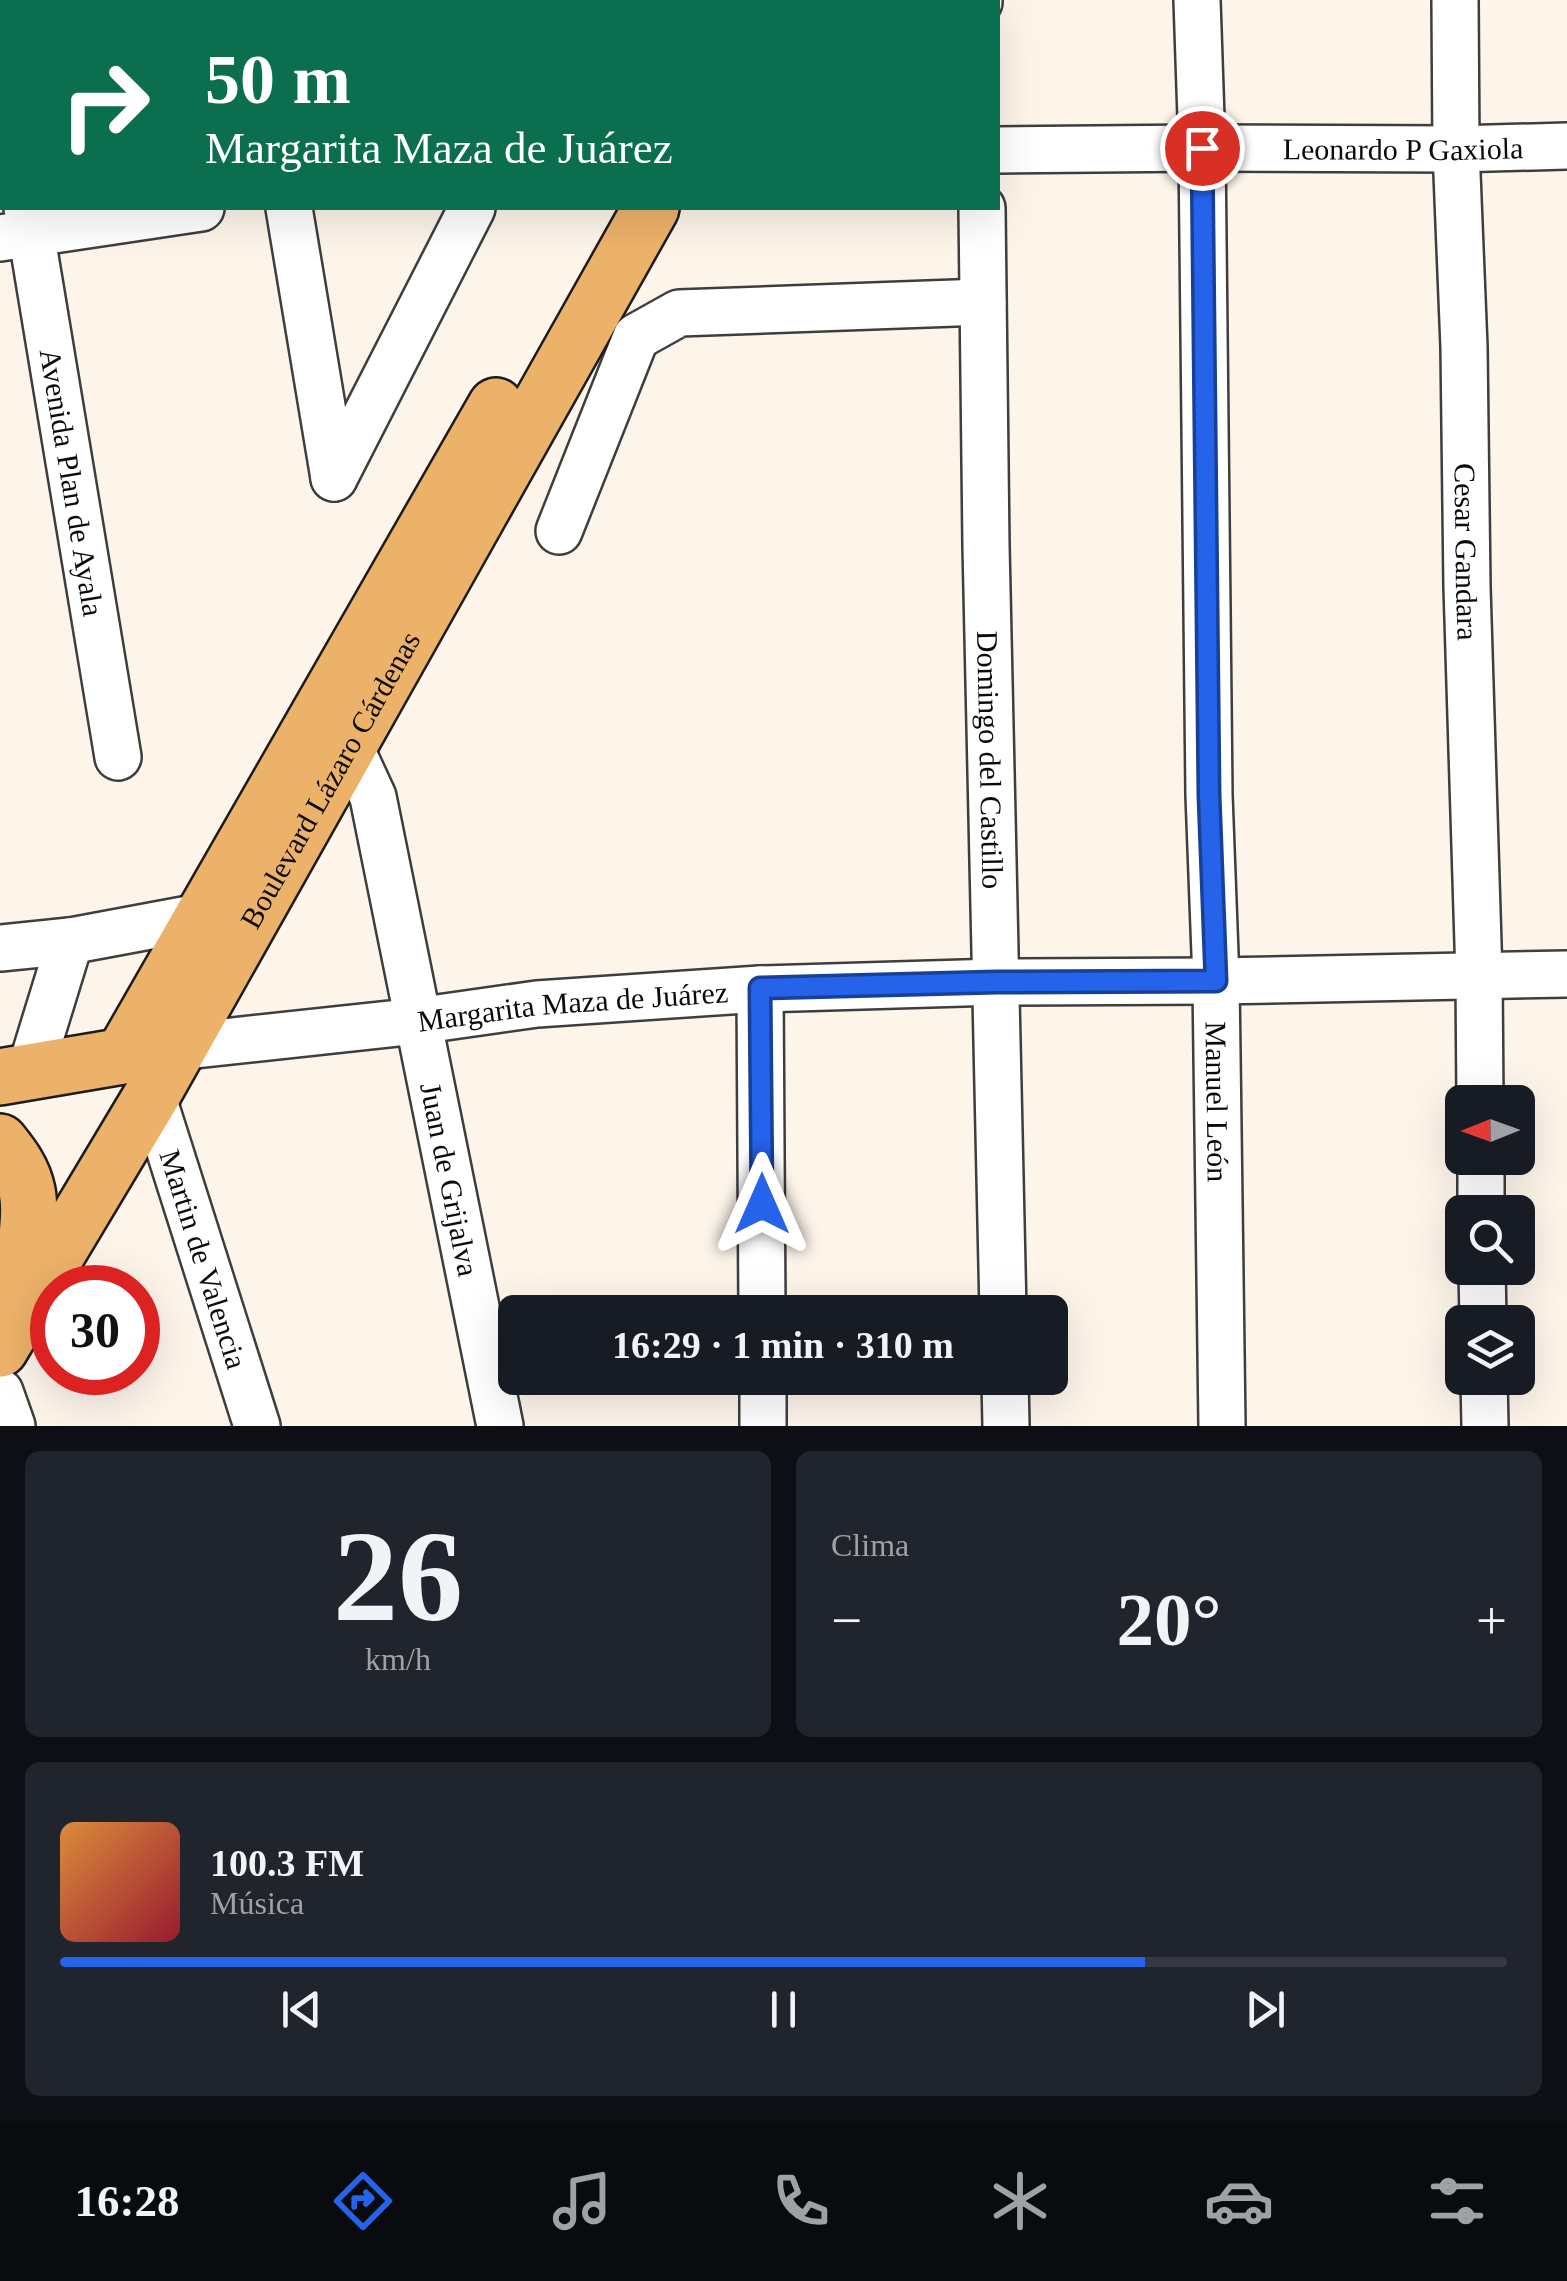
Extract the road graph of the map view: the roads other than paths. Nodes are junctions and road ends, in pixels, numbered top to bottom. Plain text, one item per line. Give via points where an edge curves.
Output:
1 (1197, 0) edge
2 (1456, 0) edge
3 (1567, 146) edge
4 (1202, 148) junction
5 (1456, 149) junction
6 (1000, 150) edge
7 (181, 210) edge
8 (290, 210) edge
9 (471, 210) edge
10 (609, 210) edge
11 (650, 210) edge
12 (982, 210) edge
13 (19, 227) edge
14 (983, 302) junction
15 (559, 532) dead end
16 (330, 737) junction
17 (118, 757) dead end
18 (204, 916) junction
19 (70, 941) junction
20 (0, 948) edge
21 (1567, 974) edge
22 (1478, 976) junction
23 (1216, 981) junction
24 (997, 982) junction
25 (760, 988) junction
26 (418, 1021) junction
27 (177, 1047) junction
28 (15, 1074) edge
29 (138, 1075) junction
30 (1480, 1085) edge
31 (0, 1142) edge
32 (762, 1295) edge
33 (1004, 1295) edge
34 (7, 1337) edge
35 (0, 1392) edge
36 (763, 1395) edge
37 (1005, 1395) edge
38 (1484, 1395) edge
39 (12, 1426) edge
40 (257, 1426) edge
41 (500, 1426) edge
42 (763, 1426) edge
43 (1006, 1426) edge
44 (1222, 1426) edge
45 (1485, 1426) edge

1 - 4 street, Manuel León
2 - 5 street, Cesar Gandara
3 - 5 street, Leonardo P Gaxiola
4 - 5 street, Leonardo P Gaxiola
4 - 6 street, Leonardo P Gaxiola
4 - 23 street, Manuel León
5 - 22 street, Cesar Gandara
7 - 13 street
8 - 9 street via 334,478
10 - 16 main road, Boulevard Lázaro Cárdenas
11 - 16 main road, Boulevard Lázaro Cárdenas
12 - 14 street, Domingo del Castillo
13 - 17 street, Avenida Plan de Ayala
14 - 15 street via 679,313 636,338
14 - 24 street, Domingo del Castillo
16 - 18 main road, Boulevard Lázaro Cárdenas
16 - 26 street, Juan de Grijalva via 373,797
16 - 27 main road, Boulevard Lázaro Cárdenas
18 - 19 street
18 - 29 main road, Boulevard Lázaro Cárdenas
19 - 20 street
19 - 28 street
21 - 22 street, Margarita Maza de Juárez
22 - 23 street, Margarita Maza de Juárez
22 - 30 street, Cesar Gandara
23 - 24 street, Margarita Maza de Juárez
23 - 44 street, Manuel León
24 - 25 street, Margarita Maza de Juárez
24 - 33 street, Domingo del Castillo
25 - 26 street, Margarita Maza de Juárez via 537,1004
25 - 32 street
26 - 27 street, Margarita Maza de Juárez
26 - 41 street, Juan de Grijalva
27 - 29 main road, Margarita Maza de Juárez
28 - 29 main road, Margarita Maza de Juárez
29 - 34 main road, Boulevard Lázaro Cárdenas
29 - 40 street, Martin de Valencia
31 - 34 main road via 28,1192
35 - 39 street
36 - 42 street
37 - 43 street
38 - 45 street

